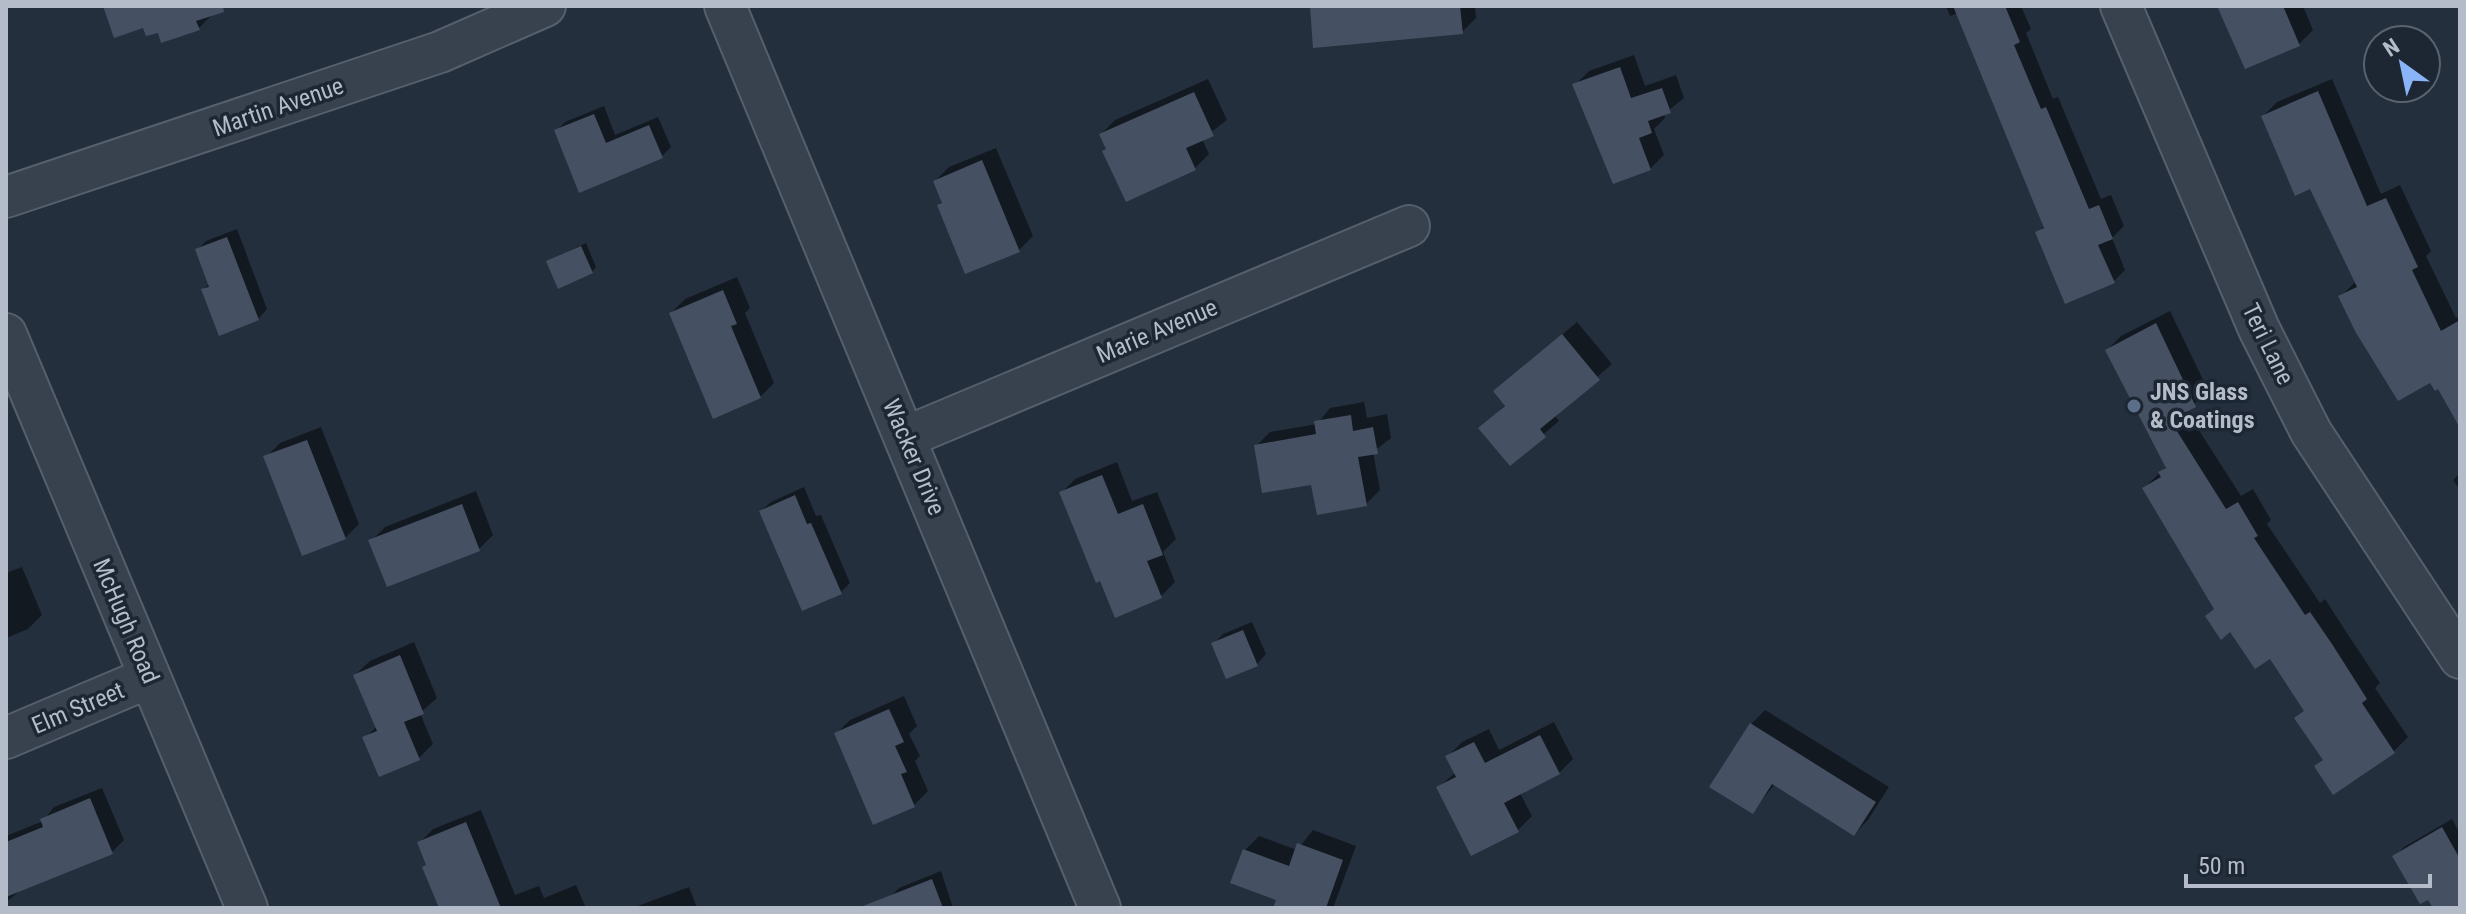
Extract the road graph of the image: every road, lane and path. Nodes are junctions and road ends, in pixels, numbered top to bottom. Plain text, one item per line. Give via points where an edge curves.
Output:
1 (545, 6) edge
2 (725, 6) edge
3 (2121, 6) edge
4 (6, 197) edge
5 (1409, 226) dead end
6 (6, 334) edge
7 (906, 437) junction
8 (2460, 658) edge
9 (150, 677) junction
10 (6, 738) edge
11 (247, 908) edge
12 (1100, 908) edge

1 - 4 street, Martin Avenue via 440,52
2 - 7 street, Wacker Drive
3 - 8 street, Teri Lane via 2259,329 2311,432
5 - 7 street, Marie Avenue
6 - 9 street, McHugh Road
7 - 12 street, Wacker Drive
9 - 10 street, Elm Street
9 - 11 street, McHugh Road

